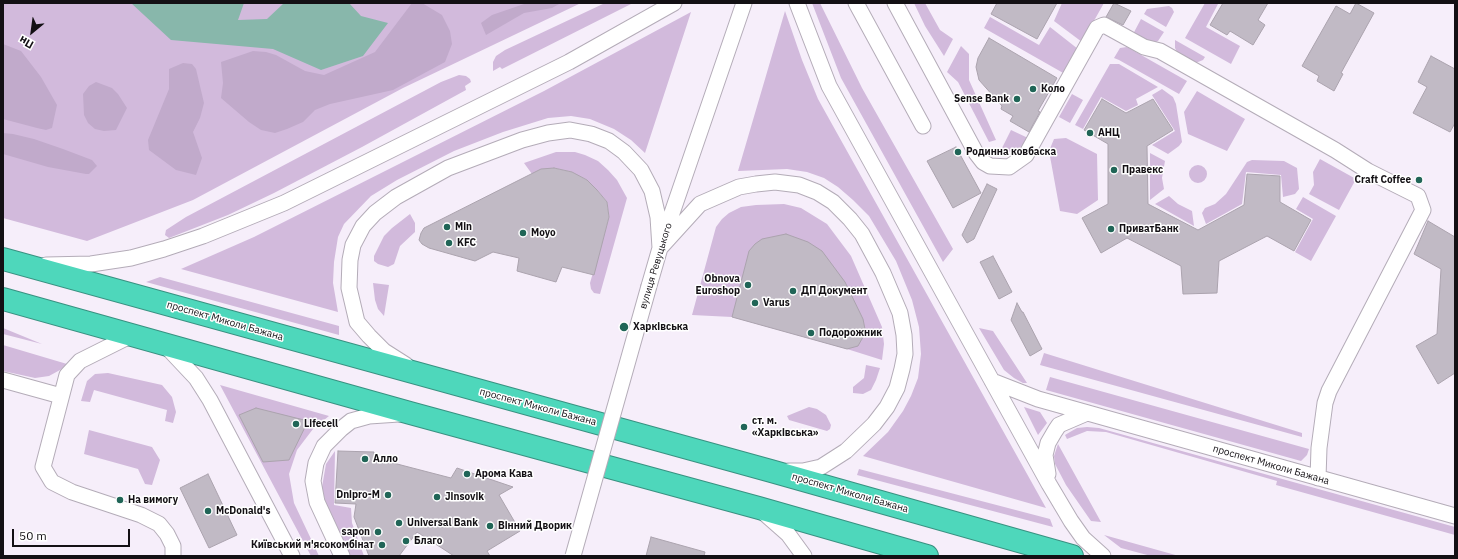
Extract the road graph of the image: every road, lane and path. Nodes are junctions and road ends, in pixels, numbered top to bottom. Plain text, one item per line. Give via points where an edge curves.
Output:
1 (674, 3) edge
2 (744, 3) edge
3 (797, 3) edge
4 (856, 3) edge
5 (895, 3) edge
6 (923, 126) dead end
7 (660, 248) junction
8 (3, 259) edge
9 (26, 265) junction
10 (3, 299) edge
11 (132, 335) junction
12 (164, 344) junction
13 (422, 375) junction
14 (3, 380) edge
15 (992, 381) junction
16 (61, 396) junction
17 (410, 413) junction
18 (1087, 413) junction
19 (771, 471) junction
20 (1318, 478) junction
21 (1049, 484) junction
22 (759, 508) junction
23 (1455, 516) edge
24 (173, 556) edge
25 (292, 556) edge
26 (342, 556) edge
27 (573, 556) edge
28 (804, 556) edge
29 (927, 556) edge
30 (1072, 556) edge
31 (1103, 556) edge

1 - 9 street via 569,62 423,136 284,203 203,236 131,258 91,264
2 - 7 street, вулиця Ревуцького
3 - 15 street via 829,86
4 - 6 street
5 - 20 street via 976,153 990,166 1009,167 1026,155 1097,28 1104,25 1144,47 1160,51 1418,196 1424,210 1329,391 1320,441
7 - 13 street via 658,216 652,191 641,170 609,141 591,134 570,130 548,133 448,168 396,197 375,213 363,226 353,245 350,260 350,288 357,322 384,351
7 - 19 street via 700,204 739,187 775,182 817,192 833,202 862,234 883,273 900,313 905,354 897,388 888,407 846,451 821,467 803,472
7 - 27 street, вулиця Ревуцького, bridge
8 - 9 highway, проспект Миколи Бажана
9 - 13 highway, проспект Миколи Бажана
10 - 11 highway
11 - 12 highway
11 - 16 street via 80,361 67,375
12 - 17 highway
12 - 25 street via 196,378 210,400
13 - 19 highway, проспект Миколи Бажана
14 - 16 street
15 - 18 street, проспект Миколи Бажана via 1038,399
15 - 21 street
16 - 24 street via 43,466 52,482 72,492 141,515 159,524 168,534 173,546
17 - 22 highway
17 - 26 street via 369,416 351,421 324,446 316,464 314,481 317,502
18 - 20 street, проспект Миколи Бажана
18 - 21 street via 1060,424 1048,443 1045,454
19 - 30 highway, проспект Миколи Бажана
20 - 23 street, проспект Миколи Бажана
21 - 31 street via 1083,538
22 - 28 street via 788,534
22 - 29 highway

